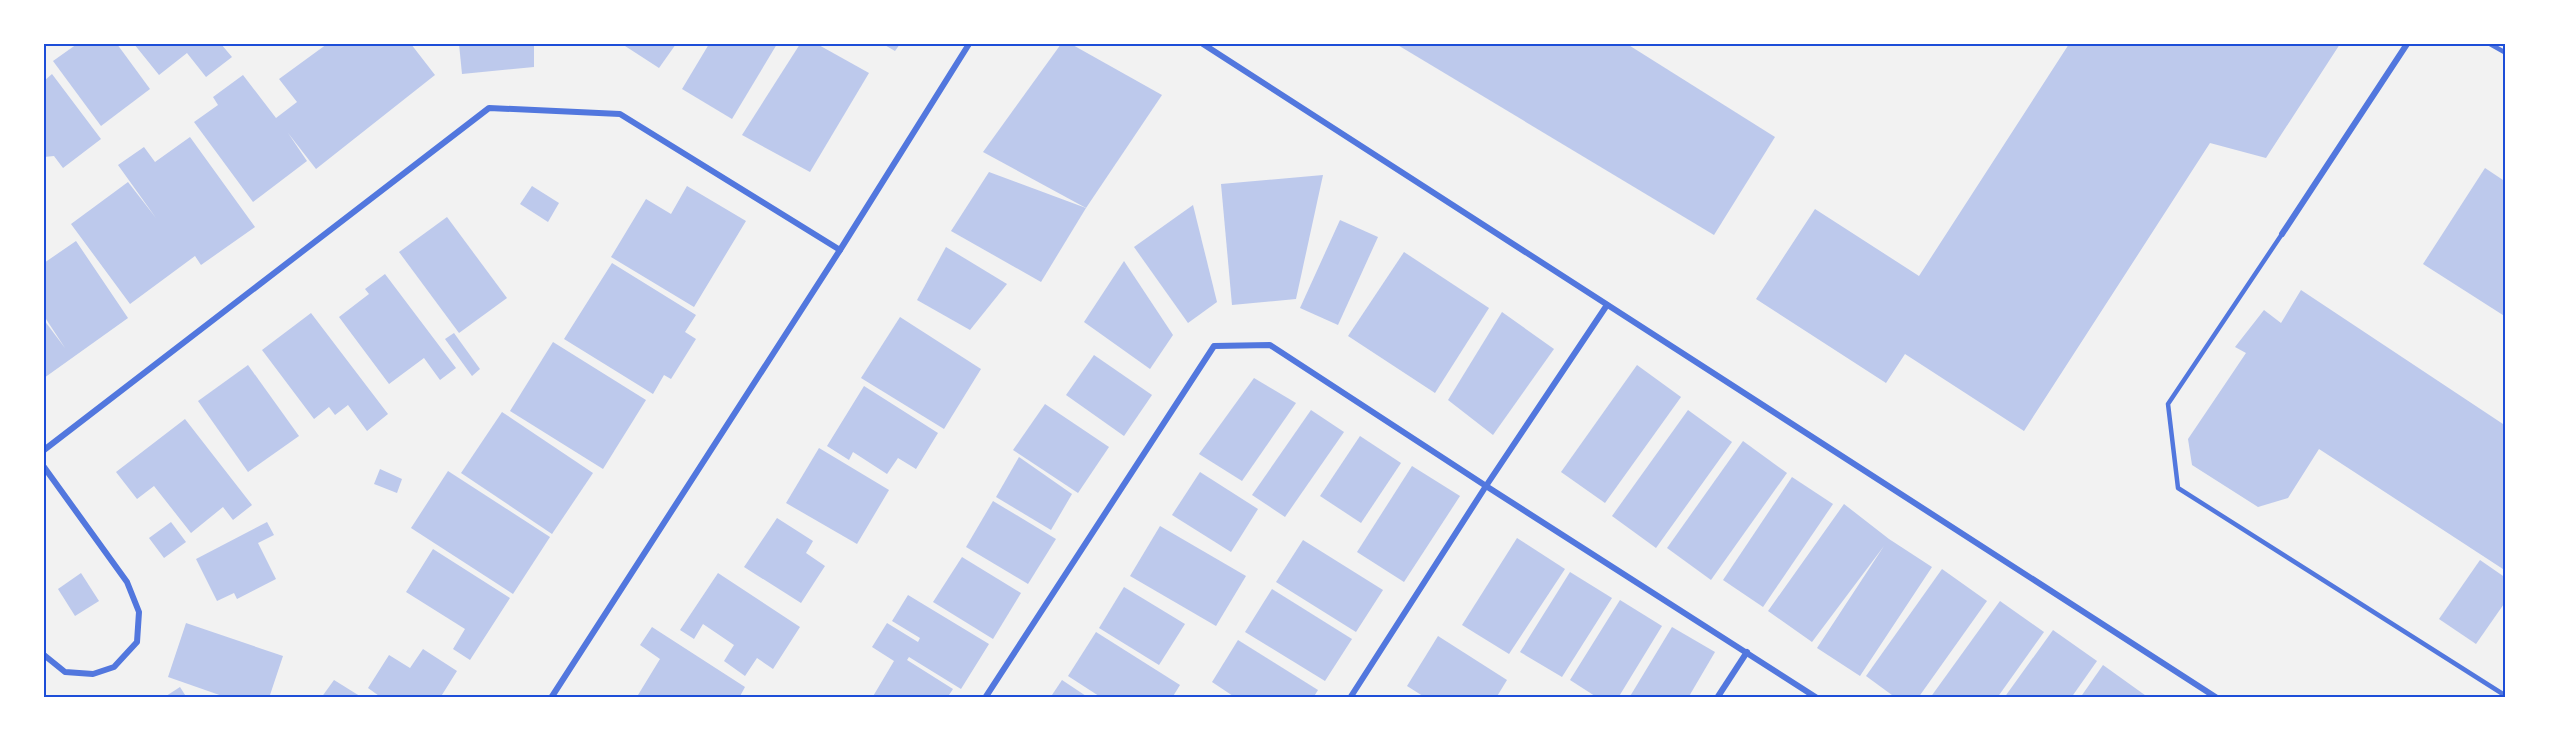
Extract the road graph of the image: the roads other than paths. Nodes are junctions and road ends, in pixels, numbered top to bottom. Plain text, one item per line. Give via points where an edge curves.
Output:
1 (969, 44) edge
2 (1203, 44) edge
3 (2407, 44) edge
4 (2490, 44) edge
5 (2505, 53) edge
6 (2282, 234) joint
7 (840, 250) junction
8 (1607, 305) junction
9 (44, 450) edge
10 (44, 467) edge
11 (1486, 486) junction
12 (1747, 652) junction
13 (44, 655) edge
14 (2505, 696) edge
15 (551, 698) edge
16 (985, 698) edge
17 (1350, 698) edge
18 (1718, 698) edge
19 (1817, 698) edge
20 (2217, 698) edge

1 - 7 street
2 - 8 street
3 - 6 street
4 - 5 lane
6 - 14 lane via 2168,404 2178,488
7 - 9 street via 620,114 489,108
7 - 15 street
8 - 11 street
8 - 20 street
10 - 13 street via 127,582 139,612 137,642 114,667 93,674 65,672
11 - 12 street
11 - 16 street via 1270,345 1214,346
11 - 17 street
12 - 18 street
12 - 19 street

